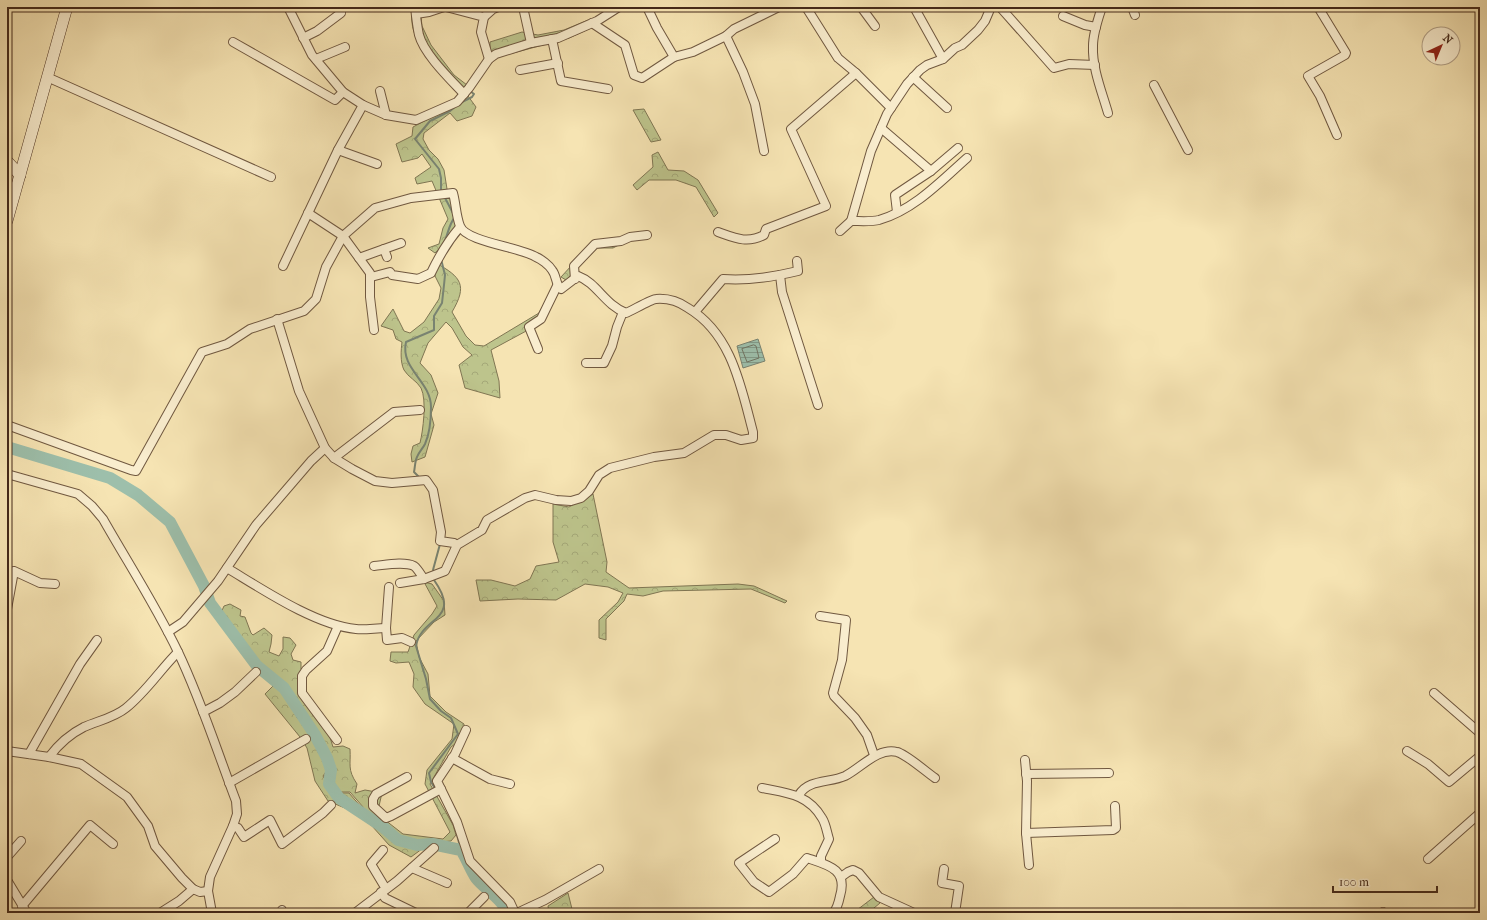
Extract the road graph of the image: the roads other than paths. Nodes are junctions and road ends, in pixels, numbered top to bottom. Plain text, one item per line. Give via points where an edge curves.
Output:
1 (67, 7) edge
2 (289, 7) edge
3 (445, 7) edge
4 (498, 7) edge
5 (522, 7) edge
6 (619, 7) edge
7 (647, 7) edge
8 (779, 7) edge
9 (806, 7) edge
10 (861, 7) edge
11 (914, 7) edge
12 (981, 7) edge
13 (1000, 7) edge
14 (1102, 7) edge
15 (1318, 7) edge
16 (990, 10) edge
17 (415, 11) edge
18 (341, 13) dead end
19 (1063, 16) dead end
20 (484, 18) junction
21 (592, 23) junction
22 (875, 26) dead end
23 (1096, 26) junction
24 (726, 36) junction
25 (303, 38) junction
26 (552, 39) junction
27 (233, 42) dead end
28 (531, 43) junction
29 (345, 47) dead end
30 (674, 57) junction
31 (316, 59) junction
32 (489, 59) junction
33 (943, 59) junction
34 (558, 63) junction
35 (1095, 65) junction
36 (520, 70) dead end
37 (856, 73) junction
38 (47, 77) junction
39 (913, 77) junction
40 (1154, 85) dead end
41 (608, 89) dead end
42 (380, 91) dead end
43 (343, 92) junction
44 (464, 94) junction
45 (363, 106) junction
46 (891, 108) junction
47 (947, 108) dead end
48 (1108, 113) dead end
49 (386, 115) junction
50 (881, 128) junction
51 (1337, 134) dead end
52 (958, 148) dead end
53 (338, 150) junction
54 (1188, 150) dead end
55 (764, 151) dead end
56 (967, 158) dead end
57 (7, 161) edge
58 (377, 164) dead end
59 (931, 171) junction
60 (20, 175) junction
61 (270, 176) dead end
62 (897, 212) junction
63 (308, 213) junction
64 (852, 221) junction
65 (7, 222) edge
66 (460, 227) junction
67 (840, 231) dead end
68 (718, 232) dead end
69 (647, 235) dead end
70 (343, 236) junction
71 (401, 242) dead end
72 (359, 258) junction
73 (797, 261) dead end
74 (283, 266) dead end
75 (780, 275) junction
76 (371, 277) junction
77 (575, 279) junction
78 (557, 286) junction
79 (623, 312) junction
80 (695, 312) junction
81 (277, 319) junction
82 (374, 330) dead end
83 (538, 349) dead end
84 (586, 363) dead end
85 (818, 405) dead end
86 (420, 410) dead end
87 (7, 425) edge
88 (325, 448) junction
89 (334, 458) junction
90 (7, 474) edge
91 (457, 545) junction
92 (374, 566) dead end
93 (227, 568) junction
94 (424, 579) junction
95 (400, 583) dead end
96 (55, 584) dead end
97 (389, 586) dead end
98 (7, 609) edge
99 (820, 616) dead end
100 (338, 626) junction
101 (386, 628) junction
102 (168, 632) junction
103 (97, 640) dead end
104 (411, 642) dead end
105 (178, 652) junction
106 (256, 672) dead end
107 (1434, 693) dead end
108 (204, 712) junction
109 (466, 730) dead end
110 (1480, 733) edge
111 (306, 739) dead end
112 (337, 740) dead end
113 (7, 751) edge
114 (1407, 751) dead end
115 (29, 754) junction
116 (874, 756) junction
117 (1480, 756) edge
118 (49, 757) junction
119 (452, 758) junction
120 (1025, 760) dead end
121 (1109, 773) dead end
122 (1026, 774) junction
123 (407, 776) dead end
124 (935, 778) dead end
125 (229, 783) junction
126 (510, 784) dead end
127 (762, 788) dead end
128 (441, 789) junction
129 (799, 796) junction
130 (330, 805) dead end
131 (1115, 806) dead end
132 (1480, 813) edge
133 (232, 826) junction
134 (1026, 833) junction
135 (775, 839) dead end
136 (21, 841) dead end
137 (113, 844) dead end
138 (434, 848) dead end
139 (383, 850) dead end
140 (7, 857) edge
141 (1428, 859) dead end
142 (821, 862) junction
143 (1029, 865) dead end
144 (412, 868) junction
145 (944, 868) dead end
146 (598, 869) dead end
147 (841, 877) junction
148 (7, 880) edge
149 (447, 883) dead end
150 (193, 889) junction
151 (208, 891) junction
152 (384, 891) junction
153 (484, 897) dead end
154 (22, 906) junction
155 (27, 913) edge
156 (160, 913) edge
157 (212, 913) edge
158 (355, 913) edge
159 (416, 913) edge
160 (468, 913) edge
161 (516, 913) edge
162 (833, 913) edge
163 (914, 913) edge
164 (955, 913) edge

1 - 38 main road
2 - 25 street
3 - 17 street via 429,12
3 - 20 street
4 - 20 street
5 - 28 street
6 - 21 street
7 - 30 street
8 - 24 street via 734,29
9 - 37 street via 838,58
10 - 22 street
11 - 33 street
12 - 16 street
13 - 35 street via 1054,68 1069,64
14 - 23 street
15 - 51 street via 1346,53 1308,76
16 - 33 street via 978,30
17 - 44 street via 419,36 430,56
18 - 25 street via 317,32
19 - 23 street via 1085,25
20 - 32 street via 481,32
21 - 26 street
21 - 30 street via 625,45 634,75 642,78
23 - 35 street via 1093,46
24 - 30 street via 693,52
24 - 55 street via 755,104
25 - 31 street
26 - 28 street
26 - 34 street
27 - 43 street via 336,100
28 - 32 street via 496,54
29 - 31 street
31 - 43 street
32 - 44 street
33 - 39 street via 927,65
34 - 36 street
34 - 41 street via 562,81
35 - 48 street
37 - 46 street
37 - 68 street via 791,128 826,206 766,229 764,234 757,238 743,240
38 - 60 main road
38 - 61 street
39 - 46 street
39 - 47 street
40 - 54 street
42 - 49 street
43 - 45 street
44 - 49 street via 457,102 416,120
45 - 49 street
45 - 53 street
46 - 50 street
50 - 59 street
50 - 64 street via 871,151
52 - 59 street
53 - 58 street
53 - 63 street
56 - 62 street via 932,189 904,210
57 - 60 main road
59 - 62 street via 895,195
60 - 65 main road
62 - 64 street via 878,221
63 - 70 street
63 - 74 street
64 - 67 street
66 - 70 street via 453,193 411,198 375,208
66 - 76 street via 431,273 418,279 392,275 390,272
66 - 78 street via 478,240 499,244 536,257 553,270
69 - 77 street via 595,244 574,266
70 - 72 street
70 - 81 street via 326,267 316,299 304,311
71 - 72 street via 385,253
72 - 76 street
73 - 75 street via 798,271
75 - 80 street via 738,280 722,279
75 - 85 street via 782,292
76 - 82 street via 370,297
77 - 78 street via 561,289
77 - 79 street via 578,276 586,279 608,302
78 - 83 street via 541,319 529,327
79 - 80 street via 626,313 655,299 678,301
79 - 84 street via 604,363
80 - 91 street via 720,337 726,347 739,381 753,438 741,440 726,435 714,436 684,453 654,457 610,468 599,475 581,498 571,501 535,495 526,498 487,520 482,530
81 - 87 street via 250,330 227,344 202,352 136,470
81 - 88 street via 299,391
86 - 89 street via 394,412
88 - 89 street
88 - 93 street via 256,525
89 - 91 street via 375,481 392,483 426,480 433,490 441,532 440,541
90 - 102 street via 78,494 92,506 103,519
91 - 94 street via 445,571
92 - 94 street via 412,566
93 - 100 street via 286,604
93 - 102 street via 183,622
94 - 95 street
96 - 98 street via 40,583 14,572
97 - 101 street
99 - 116 street via 846,620 842,660 833,693 867,735
100 - 101 street via 356,629
100 - 112 street via 327,651 302,676 302,693
101 - 104 street via 387,640 402,638
102 - 105 street
103 - 115 street via 80,664
105 - 108 street
105 - 118 street via 125,709 83,728 57,747
106 - 108 street via 236,692
107 - 110 street
108 - 125 street
109 - 119 street
111 - 125 street
113 - 115 street
114 - 117 street via 1428,764 1449,782
115 - 118 street
116 - 124 street via 891,751 898,752
116 - 129 street via 844,776 802,789
118 - 150 street via 81,764 127,797 148,826 155,846
119 - 126 street via 490,779
119 - 128 street via 437,781
120 - 122 street
121 - 122 street
122 - 134 street
123 - 128 street via 376,794 373,799 373,806 386,818
125 - 133 street via 236,801 236,814
127 - 129 street
128 - 161 street via 457,822 470,861 510,902
129 - 142 street via 809,802 822,818 827,832 829,840 821,856
130 - 133 street via 282,844 270,820 244,837 238,828
131 - 134 street via 1116,828 1113,830
132 - 141 street
133 - 151 street via 214,865
134 - 143 street
135 - 142 street via 739,863 754,882 769,892 793,874 807,858
136 - 140 street
137 - 154 street via 90,825
138 - 144 street
139 - 152 street via 371,864
142 - 147 street via 833,868
144 - 149 street
144 - 152 street
145 - 164 street via 942,883 959,886
146 - 161 street via 545,900
147 - 162 street via 843,884
147 - 163 street via 853,870 879,897
148 - 154 street
150 - 151 street via 200,892
150 - 156 street
151 - 157 street
152 - 158 street
152 - 159 street via 384,898
153 - 160 street
154 - 155 street

